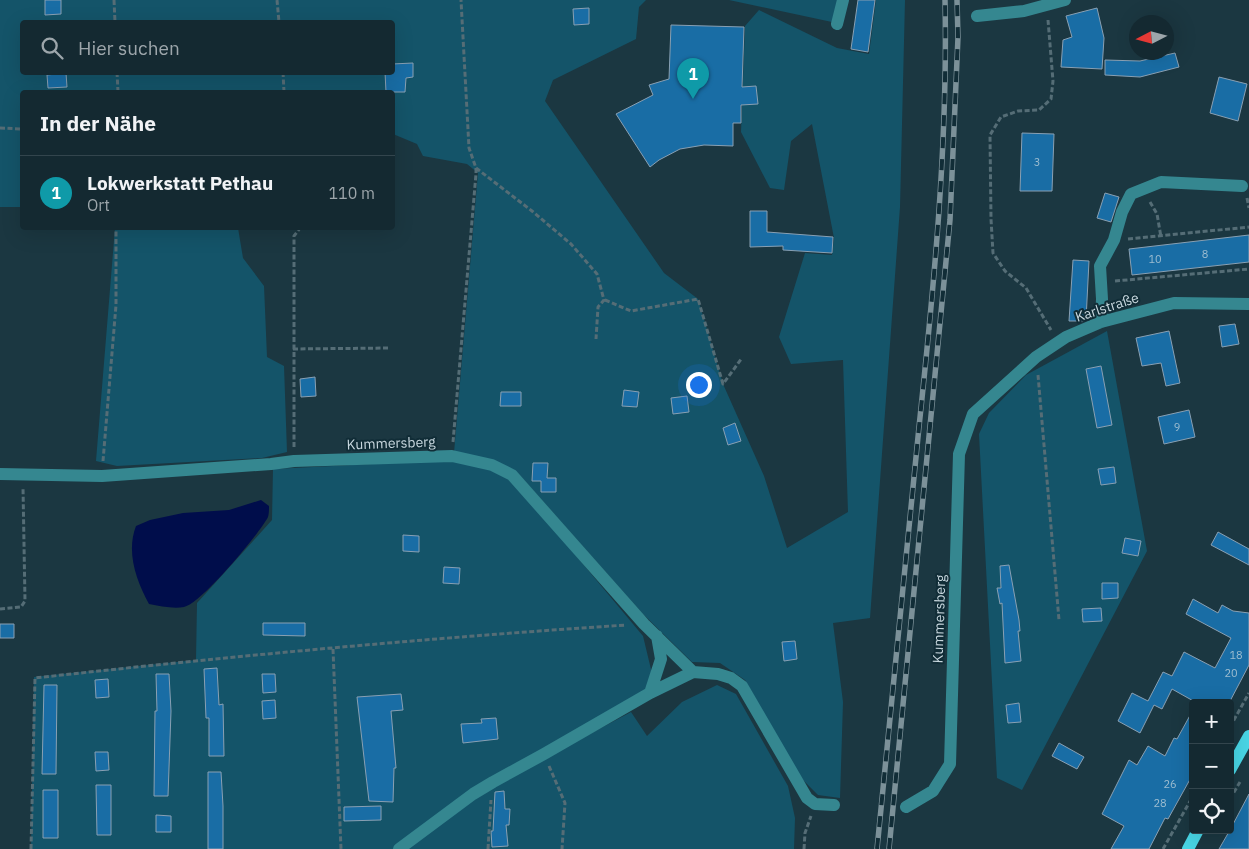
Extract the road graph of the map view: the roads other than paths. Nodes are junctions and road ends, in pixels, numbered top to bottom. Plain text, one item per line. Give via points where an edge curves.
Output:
1 (843, 0) edge
2 (1065, 0) edge
3 (977, 16) dead end
4 (837, 24) dead end
5 (1242, 186) dead end
6 (1249, 304) edge
7 (1101, 322) junction
8 (973, 414) joint
9 (0, 474) edge
10 (657, 636) junction
11 (693, 672) junction
12 (650, 694) junction
13 (1249, 736) edge
14 (1234, 763) edge
15 (834, 805) dead end
16 (906, 807) dead end
17 (1196, 834) edge
18 (400, 849) edge
19 (1188, 849) edge

1 - 4 street
2 - 3 street via 1024,10
5 - 7 street via 1161,182 1131,194 1114,240 1100,266
6 - 7 street, Karlstraße via 1174,303
7 - 8 street, Karlstraße via 1059,341 1036,357
8 - 16 street, Kummersberg via 959,454 950,764 933,791
9 - 10 street, Kummersberg via 102,476 294,460 452,456 492,465 512,475
10 - 11 street, Kummersberg
10 - 12 street via 661,659
11 - 12 street
11 - 15 street via 718,674 742,686 807,798 815,804
12 - 18 street via 473,794
13 - 14 main road
17 - 19 main road

